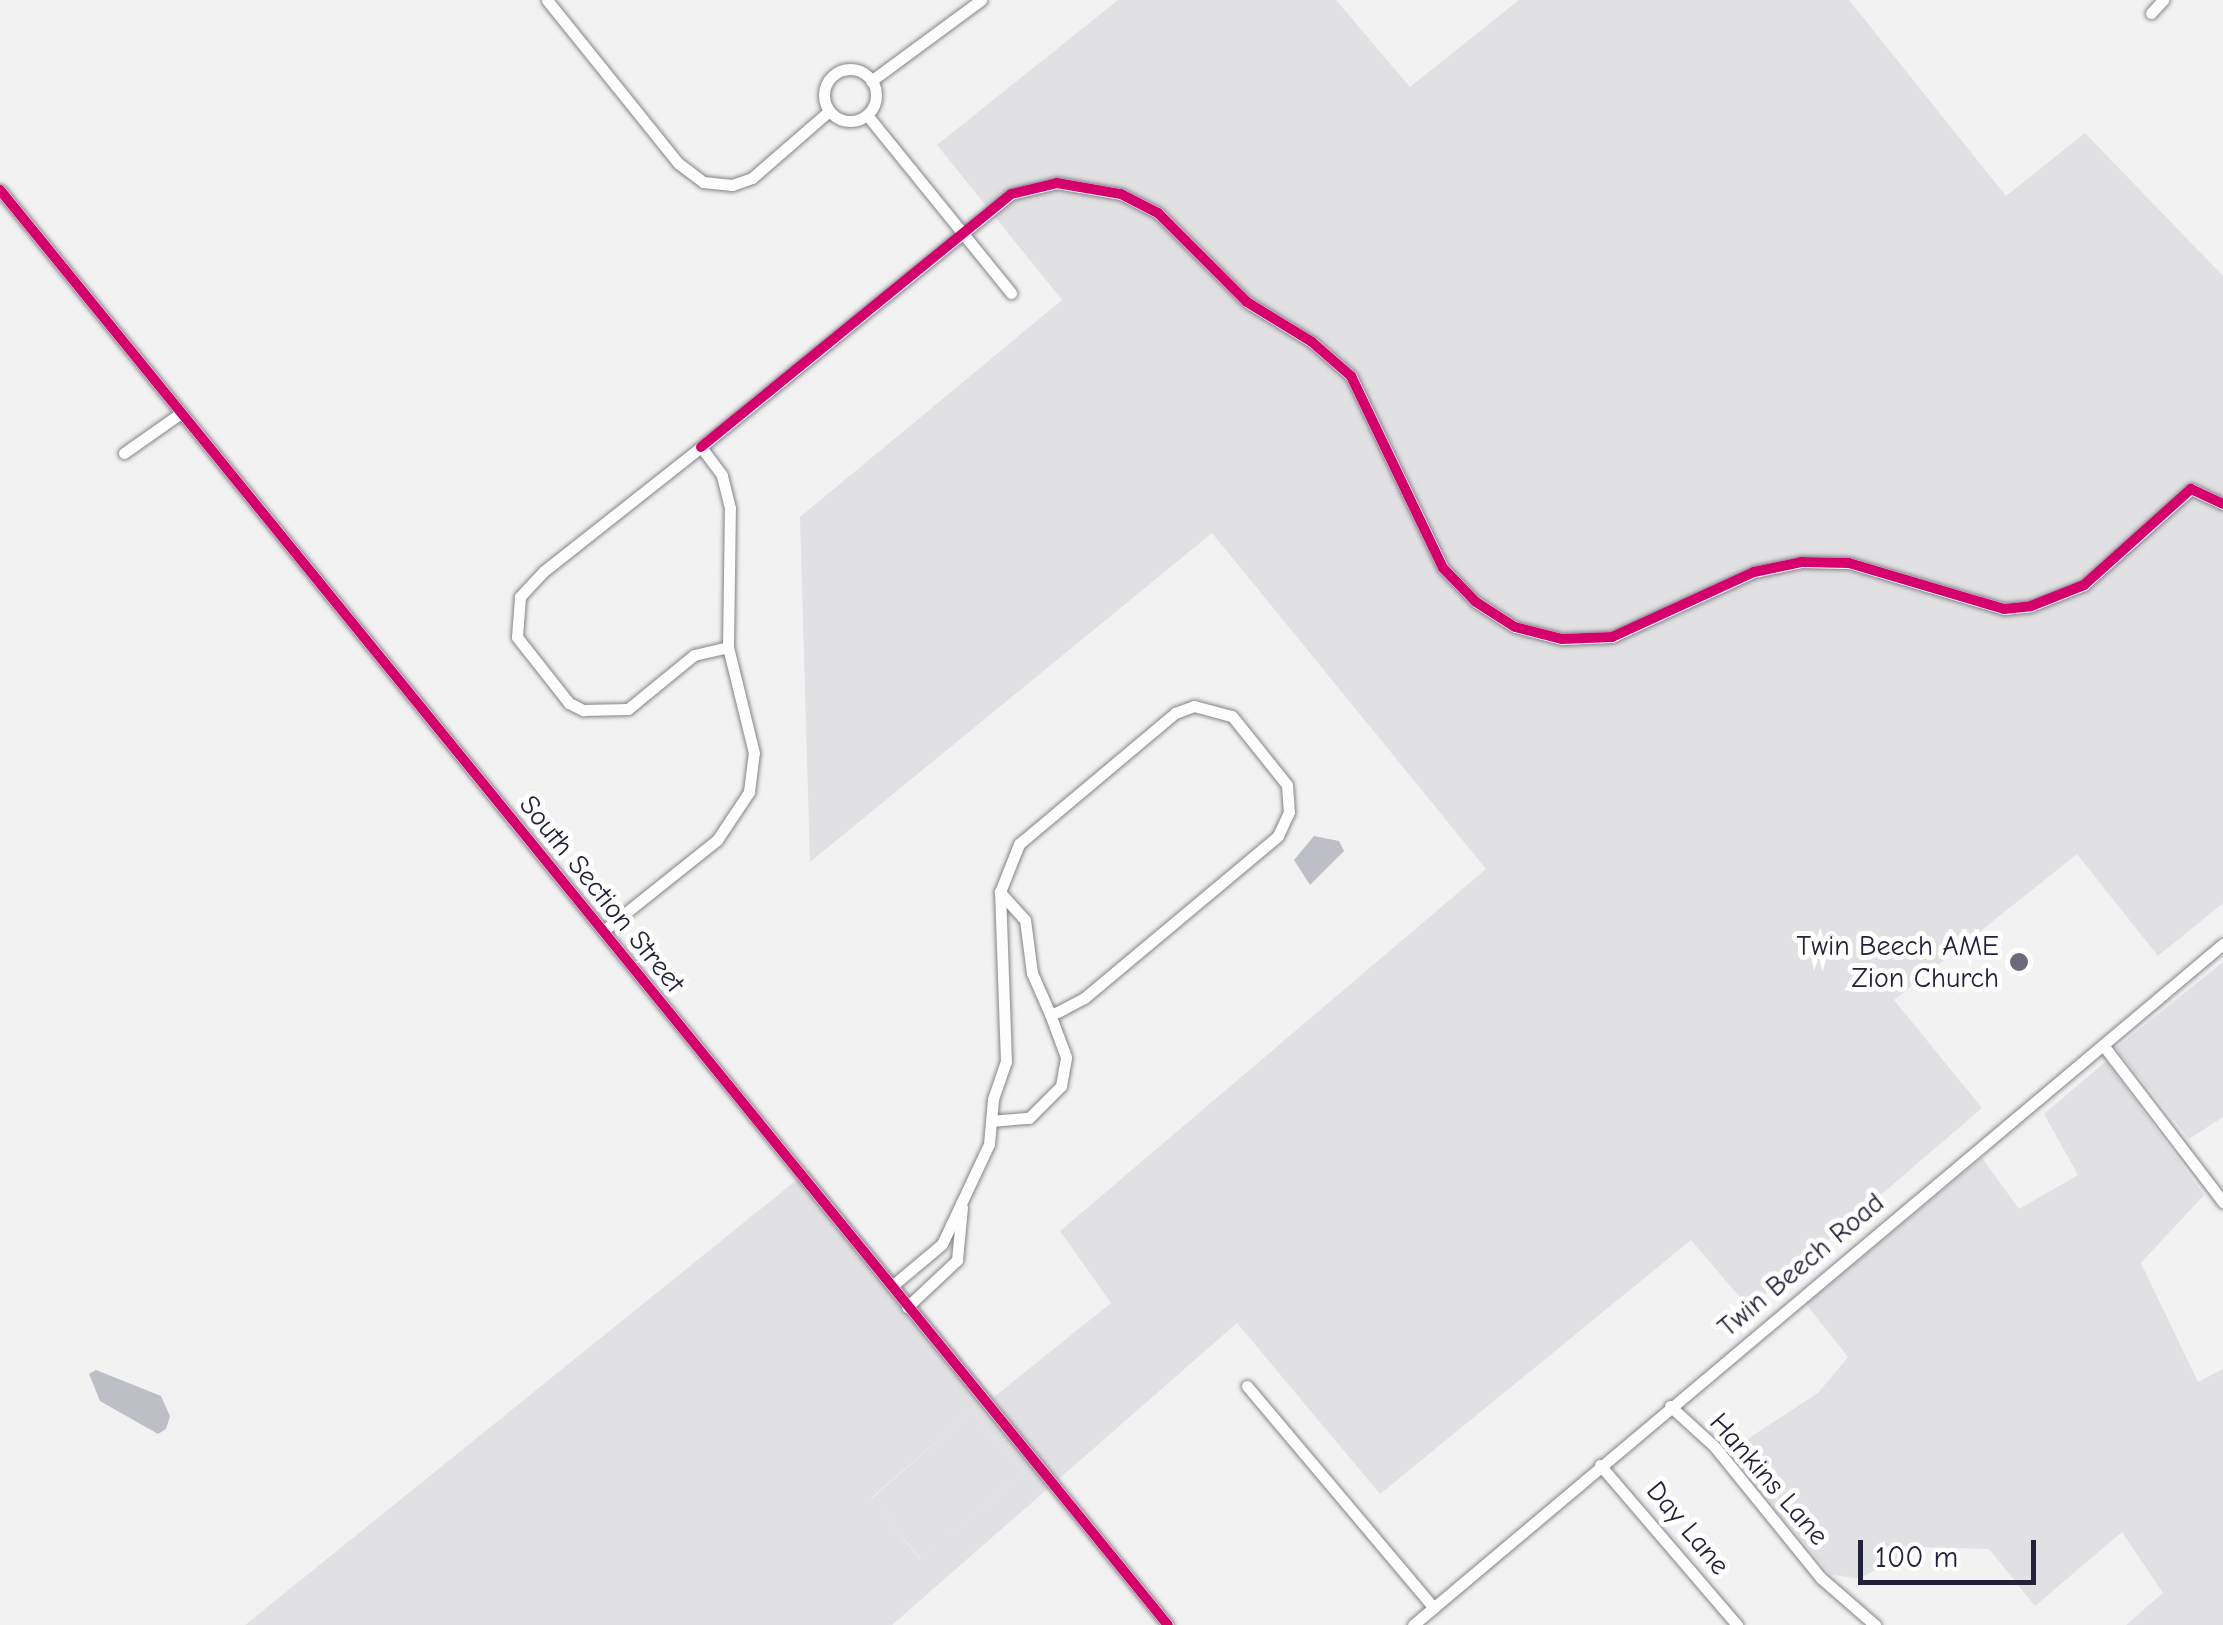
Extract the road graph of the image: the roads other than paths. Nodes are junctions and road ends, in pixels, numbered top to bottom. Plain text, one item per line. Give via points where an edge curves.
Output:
1 (547, 0) edge
2 (981, 0) edge
3 (2163, 0) edge
4 (2151, 13) dead end
5 (872, 81) junction
6 (829, 111) junction
7 (867, 115) junction
8 (0, 190) edge
9 (961, 231) junction
10 (1012, 294) dead end
11 (181, 413) junction
12 (700, 446) junction
13 (124, 453) dead end
14 (2223, 504) edge
15 (728, 647) junction
16 (1000, 892) junction
17 (604, 931) junction
18 (2223, 944) edge
19 (1050, 1014) junction
20 (2103, 1044) junction
21 (991, 1121) junction
22 (2223, 1202) edge
23 (962, 1207) junction
24 (892, 1286) junction
25 (907, 1307) junction
26 (1248, 1386) dead end
27 (1670, 1406) junction
28 (1600, 1464) junction
29 (1434, 1608) junction
30 (1168, 1625) edge
31 (1412, 1625) edge
32 (1737, 1625) edge
33 (1875, 1625) edge

1 - 6 street via 678,163 703,182 732,185 752,178
2 - 5 street
3 - 4 street
5 - 6 street via 858,70 834,75 825,89
5 - 7 street via 875,102
6 - 7 street via 844,120
7 - 9 street
8 - 11 street, South Section Street
9 - 10 street
9 - 12 street
9 - 14 street via 1011,194 1043,182 1121,194 1158,213 1247,302 1312,342 1351,376 1443,568 1514,628 1562,638 1612,637 1754,572 1801,562 1849,563 2004,609 2031,606 2084,585 2191,489
11 - 13 street
11 - 17 street, South Section Street
12 - 15 street via 728,488
12 - 15 street via 528,585 516,612 517,637 569,703 598,713 628,709 694,655
15 - 17 street via 754,753 745,802 718,840
16 - 19 street via 1025,920 1032,972
16 - 19 street via 1009,858 1032,829 1185,708 1232,716 1287,785 1289,812 1278,836 1084,998
16 - 21 street via 1006,1062
17 - 24 street, South Section Street
18 - 20 street, Twin Beech Road
19 - 21 street via 1066,1056 1061,1086 1030,1118
20 - 22 street
20 - 27 street, Twin Beech Road
21 - 23 street via 989,1144
23 - 24 street via 942,1244
23 - 25 street via 957,1260
24 - 25 street, South Section Street
25 - 30 street, South Section Street
26 - 29 street
27 - 28 street, Twin Beech Road
27 - 33 street, Hankins Lane via 1714,1446 1821,1578
28 - 29 street, Twin Beech Road
28 - 32 street, Day Lane
29 - 31 street, Twin Beech Road

